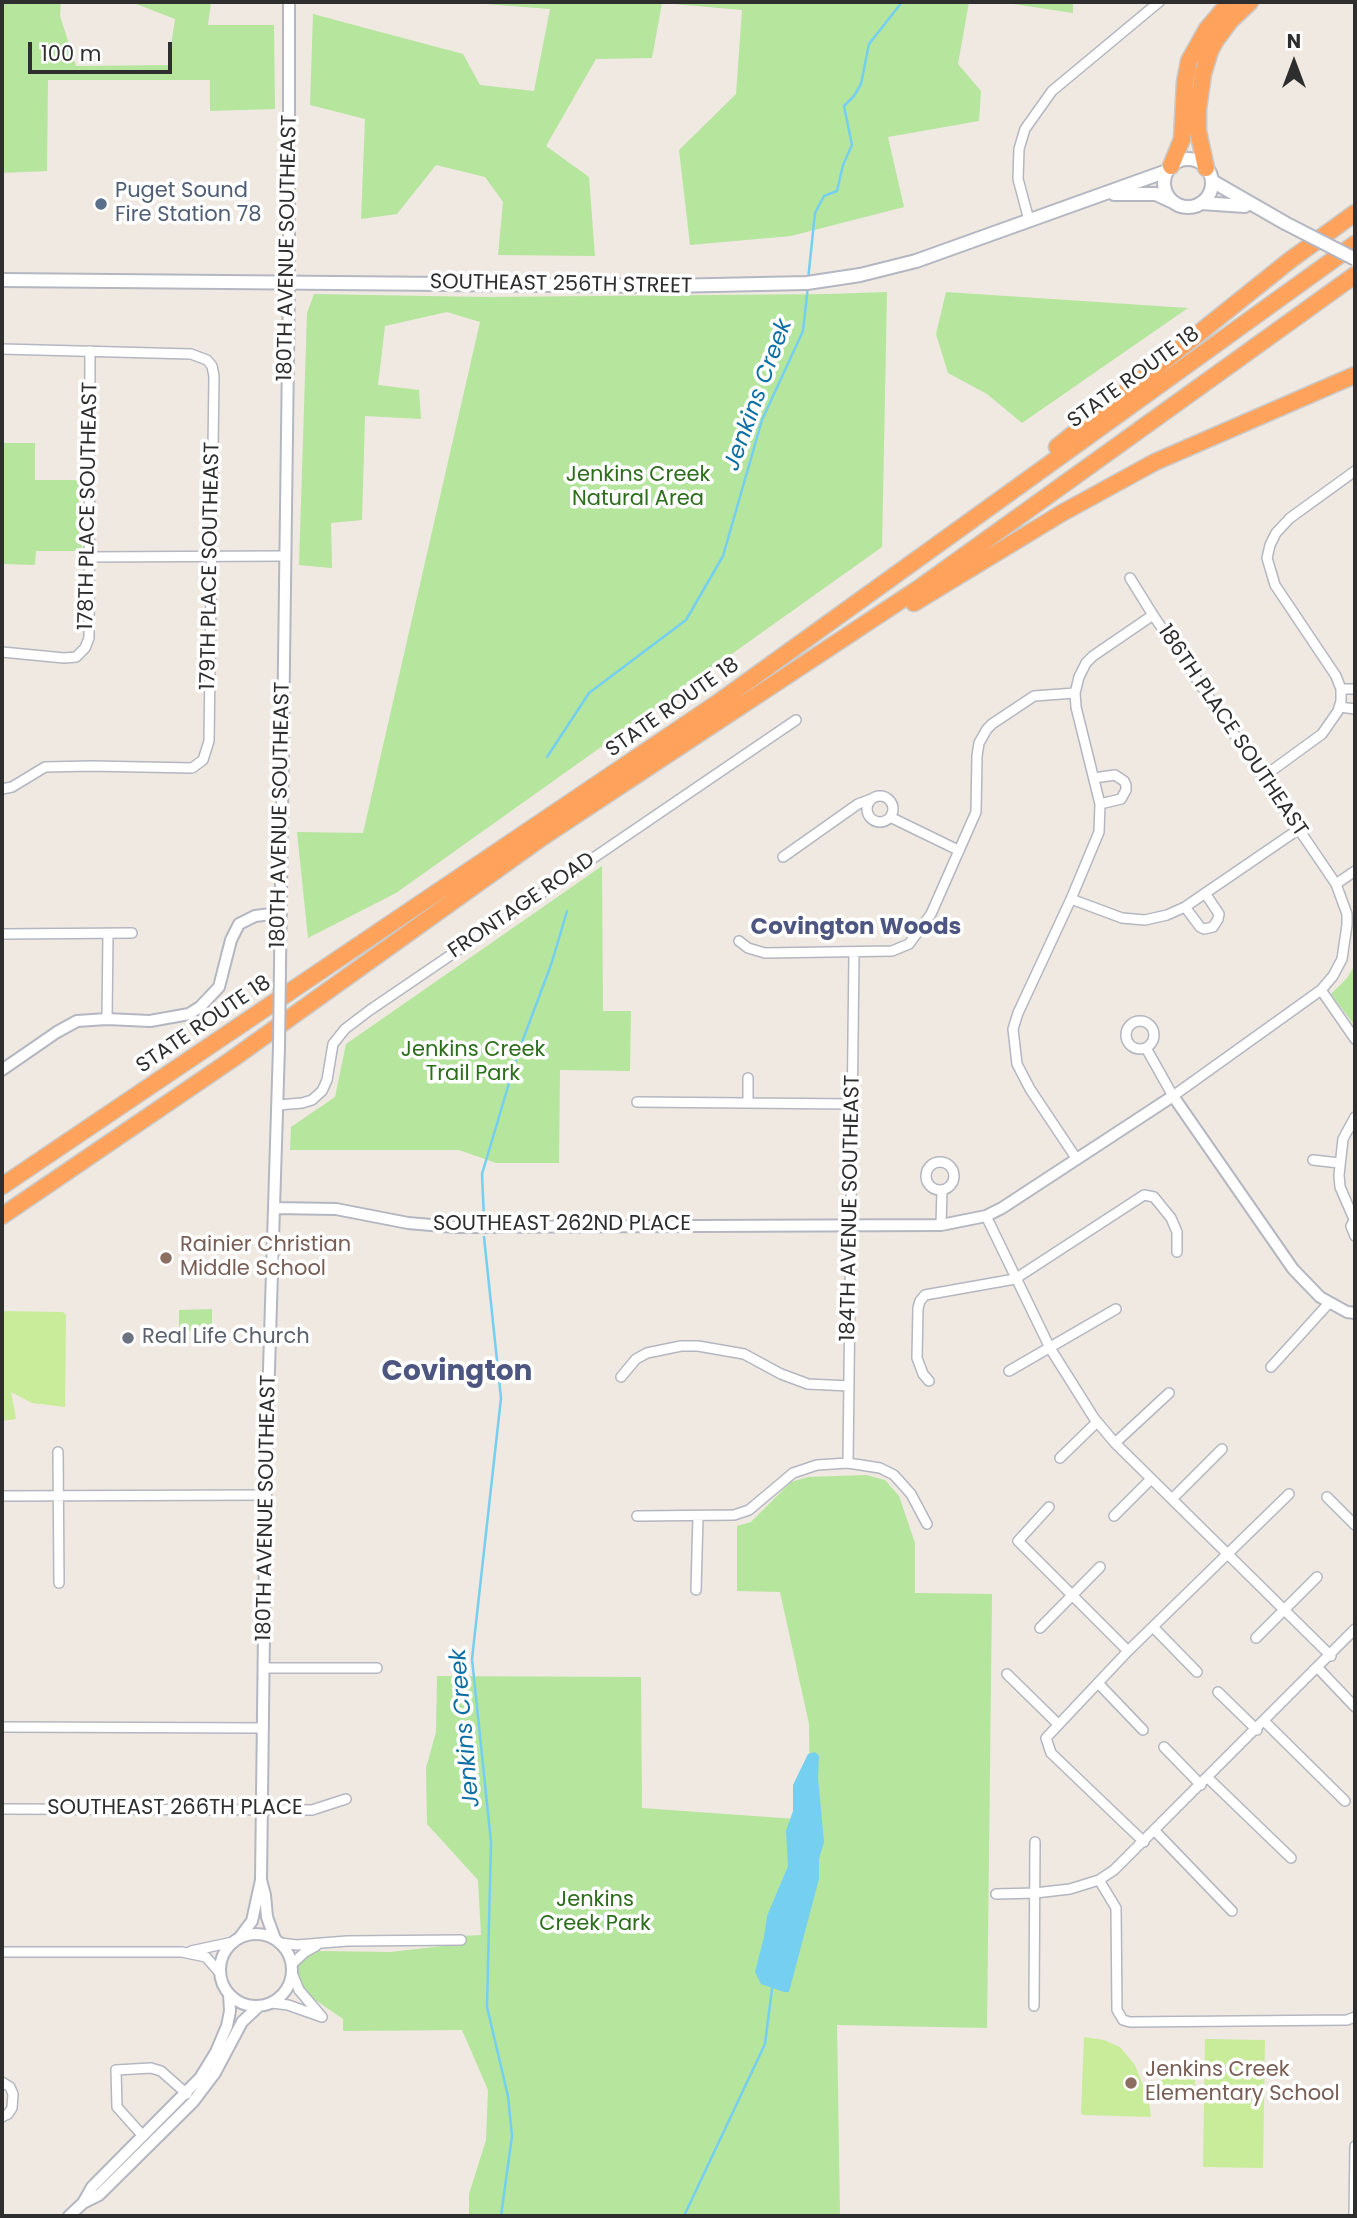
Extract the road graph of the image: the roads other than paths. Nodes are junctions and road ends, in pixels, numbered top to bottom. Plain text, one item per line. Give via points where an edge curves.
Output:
1 (289, 2) edge
2 (1159, 2) edge
3 (1230, 2) edge
4 (1250, 2) edge
5 (1169, 169) junction
6 (1209, 175) junction
7 (1106, 194) junction
8 (1172, 202) junction
9 (1201, 203) junction
10 (1256, 208) junction
11 (1355, 213) edge
12 (1029, 220) junction
13 (1355, 244) edge
14 (1355, 259) edge
15 (1355, 275) edge
16 (2, 280) edge
17 (289, 282) junction
18 (2, 349) edge
19 (90, 351) junction
20 (1355, 367) edge
21 (1355, 374) edge
22 (1313, 391) junction
23 (1355, 471) edge
24 (211, 556) junction
25 (284, 556) junction
26 (90, 557) junction
27 (907, 568) junction
28 (1130, 578) dead end
29 (1153, 615) junction
30 (2, 652) edge
31 (1341, 689) junction
32 (1355, 689) edge
33 (1075, 692) junction
34 (1340, 704) junction
35 (737, 708) junction
36 (1355, 709) edge
37 (796, 720) dead end
38 (1094, 778) junction
39 (1263, 778) junction
40 (2, 789) edge
41 (871, 799) junction
42 (584, 802) junction
43 (1100, 804) junction
44 (890, 817) junction
45 (1299, 829) junction
46 (542, 831) junction
47 (958, 850) junction
48 (783, 857) dead end
49 (1355, 871) edge
50 (1336, 884) junction
51 (1205, 893) junction
52 (1071, 899) junction
53 (1185, 906) junction
54 (280, 913) junction
55 (132, 933) dead end
56 (2, 934) edge
57 (108, 934) junction
58 (739, 940) dead end
59 (854, 953) junction
60 (1321, 990) junction
61 (107, 1018) junction
62 (1355, 1039) edge
63 (1146, 1048) dead end
64 (2, 1070) edge
65 (748, 1078) dead end
66 (1173, 1096) junction
67 (637, 1102) dead end
68 (748, 1103) junction
69 (852, 1104) junction
70 (278, 1105) junction
71 (1355, 1117) edge
72 (1076, 1158) junction
73 (1313, 1160) dead end
74 (1339, 1163) junction
75 (2, 1186) edge
76 (942, 1190) dead end
77 (274, 1208) junction
78 (2, 1216) edge
79 (986, 1216) junction
80 (1355, 1219) edge
81 (851, 1224) junction
82 (941, 1225) junction
83 (1355, 1236) edge
84 (1177, 1252) dead end
85 (1015, 1279) junction
86 (1329, 1303) junction
87 (1116, 1309) dead end
88 (1355, 1313) edge
89 (1050, 1348) junction
90 (1270, 1367) dead end
91 (1009, 1371) dead end
92 (621, 1377) dead end
93 (929, 1381) dead end
94 (849, 1386) junction
95 (1169, 1393) dead end
96 (1097, 1422) junction
97 (1115, 1443) junction
98 (1222, 1449) dead end
99 (58, 1452) dead end
100 (1059, 1458) dead end
101 (848, 1462) junction
102 (1151, 1479) junction
103 (1289, 1494) dead end
104 (59, 1495) junction
105 (266, 1495) junction
106 (2, 1496) edge
107 (1327, 1497) dead end
108 (1172, 1499) junction
109 (1049, 1507) dead end
110 (637, 1516) dead end
111 (1114, 1516) dead end
112 (698, 1517) junction
113 (927, 1524) dead end
114 (1355, 1525) edge
115 (1227, 1553) junction
116 (1100, 1567) dead end
117 (1317, 1577) dead end
118 (60, 1583) dead end
119 (696, 1590) dead end
120 (1072, 1595) junction
121 (1284, 1610) junction
122 (1153, 1627) junction
123 (1040, 1628) dead end
124 (1355, 1629) edge
125 (1256, 1638) dead end
126 (1128, 1651) junction
127 (1331, 1656) junction
128 (264, 1668) junction
129 (377, 1668) dead end
130 (1318, 1668) junction
131 (1197, 1672) dead end
132 (1007, 1674) dead end
133 (1098, 1683) junction
134 (1218, 1692) dead end
135 (1355, 1707) edge
136 (1265, 1722) junction
137 (1058, 1724) junction
138 (2, 1727) edge
139 (263, 1728) junction
140 (1143, 1730) dead end
141 (1257, 1730) junction
142 (1164, 1747) dead end
143 (1205, 1781) junction
144 (346, 1799) dead end
145 (1345, 1801) dead end
146 (2, 1809) edge
147 (262, 1810) junction
148 (1155, 1831) junction
149 (1035, 1842) dead end
150 (1144, 1842) junction
151 (1291, 1858) dead end
152 (261, 1880) junction
153 (1099, 1880) junction
154 (1035, 1893) junction
155 (996, 1894) dead end
156 (1233, 1911) dead end
157 (236, 1940) junction
158 (461, 1940) dead end
159 (277, 1941) junction
160 (321, 1944) junction
161 (2, 1952) edge
162 (182, 1952) junction
163 (292, 1969) junction
164 (220, 1973) junction
165 (229, 1994) junction
166 (272, 2003) junction
167 (259, 2006) junction
168 (1034, 2006) dead end
169 (1355, 2017) edge
170 (2, 2081) edge
171 (187, 2094) junction
172 (2, 2117) edge
173 (144, 2136) junction
174 (1354, 2146) edge
175 (83, 2203) junction
176 (69, 2216) edge
177 (1354, 2216) edge

1 - 17 street, 180TH AVENUE SOUTHEAST
2 - 12 street via 1052,91 1025,129 1018,179
3 - 5 highway via 1189,61 1182,139
4 - 6 highway via 1216,40 1203,74 1198,131
5 - 6 main road via 1177,161 1193,160
5 - 7 main road, SOUTHEAST 256TH STREET
5 - 8 main road via 1164,187
6 - 9 main road via 1209,194
6 - 10 main road
7 - 8 main road, SOUTHEAST 256TH STREET via 1156,194
7 - 12 main road, SOUTHEAST 256TH STREET
8 - 9 main road via 1186,208
9 - 10 main road
10 - 14 main road, bridge
11 - 27 highway
12 - 17 main road, SOUTHEAST 256TH STREET via 916,261 807,284
13 - 27 highway, STATE ROUTE 18
15 - 35 highway, STATE ROUTE 18 via 918,589
16 - 17 main road, SOUTHEAST 256TH STREET
17 - 25 street, 180TH AVENUE SOUTHEAST
18 - 19 street
19 - 24 street, 179TH PLACE SOUTHEAST via 191,354 212,366
19 - 26 street, 178TH PLACE SOUTHEAST
20 - 22 highway
21 - 22 highway
22 - 35 highway via 1155,462 1062,513
23 - 31 street via 1290,518 1276,533 1268,558 1275,585
24 - 25 street
24 - 26 street
24 - 40 street, 179TH PLACE SOUTHEAST via 209,741 203,760 192,768 45,767
25 - 54 street, 180TH AVENUE SOUTHEAST
26 - 30 street, 178TH PLACE SOUTHEAST via 85,648 76,657 64,658
27 - 42 highway, STATE ROUTE 18
28 - 29 street, 186TH PLACE SOUTHEAST
29 - 33 street via 1093,656
29 - 39 street, 186TH PLACE SOUTHEAST
31 - 32 street
31 - 34 street
33 - 38 street
33 - 47 street via 1034,696 988,729 977,756 976,812
34 - 36 street
34 - 39 street via 1322,734
35 - 42 highway, STATE ROUTE 18
37 - 70 street, FRONTAGE ROAD via 370,1010 333,1044 322,1091 312,1100
38 - 43 street
38 - 43 street via 1115,775 1126,785 1121,799
39 - 45 street, 186TH PLACE SOUTHEAST
41 - 44 street via 878,795 890,800
41 - 44 street via 867,811 871,818 883,821
41 - 48 street
42 - 46 highway, STATE ROUTE 18
43 - 52 street via 1099,832
44 - 47 street
45 - 50 street, 186TH PLACE SOUTHEAST
45 - 51 street
46 - 75 highway, STATE ROUTE 18
46 - 78 highway, STATE ROUTE 18 via 231,1060
47 - 59 street via 931,914 909,944 892,951
49 - 50 street
50 - 60 street, 186TH PLACE SOUTHEAST via 1347,914 1347,936 1342,959
51 - 53 street
51 - 53 street via 1219,914 1213,927 1200,927
52 - 53 street via 1108,914 1145,920
52 - 72 street via 1013,1029 1017,1064
54 - 61 street via 255,916 239,925 219,987 189,1014 150,1021
54 - 70 street, 180TH AVENUE SOUTHEAST, bridge
55 - 57 street
56 - 57 street
57 - 61 street
58 - 59 street via 765,953
59 - 69 street, 184TH AVENUE SOUTHEAST
60 - 62 street
60 - 66 street, 186TH PLACE SOUTHEAST
61 - 64 street via 66,1026
63 - 66 street
65 - 68 street
66 - 72 street, SOUTHEAST 262ND PLACE
66 - 86 street via 1293,1269
67 - 68 street
68 - 69 street
69 - 81 street, 184TH AVENUE SOUTHEAST
70 - 77 street, 180TH AVENUE SOUTHEAST
71 - 74 street via 1343,1139
72 - 79 street, SOUTHEAST 262ND PLACE
73 - 74 street
74 - 80 street via 1340,1186
76 - 82 street
77 - 81 street, SOUTHEAST 262ND PLACE via 336,1209 455,1227
77 - 105 street, 180TH AVENUE SOUTHEAST
79 - 82 street, SOUTHEAST 262ND PLACE
79 - 85 street
80 - 83 street via 1351,1226
81 - 82 street, SOUTHEAST 262ND PLACE
81 - 94 street, 184TH AVENUE SOUTHEAST
84 - 85 street via 1171,1218 1154,1197 1139,1196
85 - 89 street
85 - 93 street via 930,1293 920,1301 917,1358
86 - 88 street
86 - 90 street
87 - 89 street
89 - 91 street
89 - 96 street
92 - 94 street via 647,1353 681,1346 744,1354 808,1384
94 - 101 street, 184TH AVENUE SOUTHEAST
95 - 97 street
96 - 97 street
96 - 100 street
97 - 102 street
98 - 108 street
99 - 104 street
101 - 112 street via 793,1473 749,1510
101 - 113 street via 894,1475
102 - 108 street
102 - 111 street
103 - 115 street
104 - 105 street
104 - 106 street
104 - 118 street
105 - 128 street, 180TH AVENUE SOUTHEAST
107 - 114 street
108 - 115 street
109 - 120 street via 1017,1541
110 - 112 street
112 - 119 street
115 - 121 street
115 - 122 street
116 - 120 street
117 - 121 street
120 - 123 street
120 - 126 street
121 - 125 street
121 - 127 street
122 - 126 street
122 - 131 street
124 - 127 street
126 - 133 street
127 - 130 street
128 - 129 street
128 - 139 street, 180TH AVENUE SOUTHEAST
130 - 135 street
130 - 136 street
132 - 137 street
133 - 137 street
133 - 140 street
134 - 141 street
136 - 141 street
136 - 145 street
137 - 150 street via 1046,1742 1051,1753
138 - 139 street
139 - 147 street, 180TH AVENUE SOUTHEAST
141 - 143 street
142 - 143 street
143 - 148 street
143 - 151 street
144 - 147 street, SOUTHEAST 266TH PLACE via 312,1810
146 - 147 street, SOUTHEAST 266TH PLACE
147 - 152 street, 180TH AVENUE SOUTHEAST
148 - 150 street
148 - 156 street
149 - 154 street
150 - 153 street
152 - 157 street, 180TH AVENUE SOUTHEAST via 252,1921
152 - 159 street, 180TH AVENUE SOUTHEAST via 267,1917
153 - 154 street
153 - 169 street via 1116,1908 1117,2010 1130,2022
154 - 155 street
154 - 168 street
157 - 159 street via 254,1934
157 - 162 street
157 - 164 street via 221,1959
158 - 160 street
159 - 160 street
159 - 163 street via 290,1956
160 - 163 street via 305,1952
161 - 162 street
162 - 164 street via 206,1957
163 - 166 street via 286,1990
163 - 166 street via 299,1990 322,2017
164 - 165 street
165 - 167 street via 243,2004
165 - 171 street via 224,2035
166 - 167 street
167 - 175 street via 242,2022 215,2073 193,2102 99,2195
170 - 172 street via 13,2094 12,2108
171 - 173 street
171 - 173 street via 161,2071 116,2070 117,2107
173 - 175 street via 92,2187
174 - 177 street
175 - 176 street

